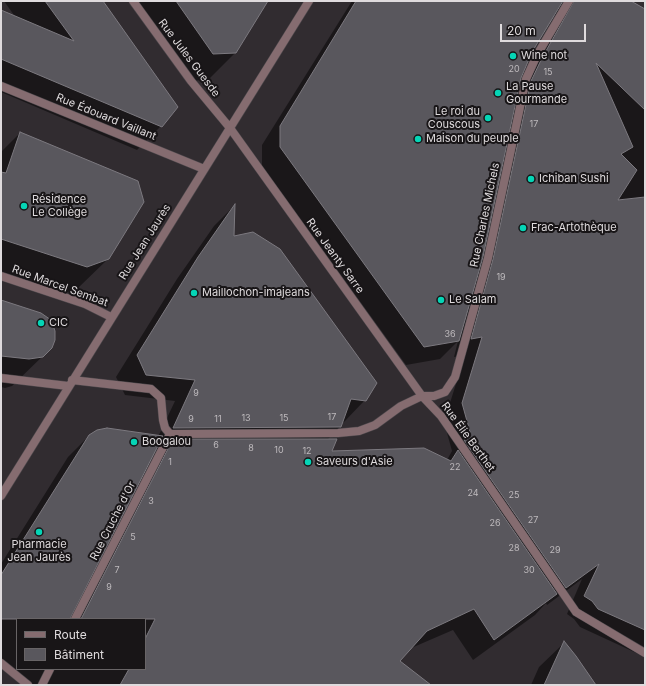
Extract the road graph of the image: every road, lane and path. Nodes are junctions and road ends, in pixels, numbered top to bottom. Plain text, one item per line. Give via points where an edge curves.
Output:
1 (132, 1) edge
2 (309, 1) edge
3 (569, 1) edge
4 (1, 86) edge
5 (230, 128) junction
6 (204, 169) junction
7 (1, 276) edge
8 (111, 317) junction
9 (1, 378) edge
10 (70, 383) junction
11 (422, 396) junction
12 (170, 434) junction
13 (1, 496) edge
14 (76, 618) edge
15 (645, 654) edge
16 (1, 663) edge
17 (50, 670) edge
18 (28, 685) edge
19 (42, 685) edge

1 - 5 street, Rue Jules Guesde via 191,81
2 - 5 street, Rue Jean Jaurès
3 - 11 street, Rue Charles Michels via 526,79 488,258 455,377 446,392
4 - 6 street, Rue Édouard Vaillant
5 - 6 street, Rue Jean Jaurès
5 - 11 street, Rue Jeanty Sarre
6 - 8 street, Rue Jean Jaurès
7 - 8 street, Rue Marcel Sembat via 85,304
8 - 10 street, Rue Jean Jaurès
9 - 10 street
10 - 12 street via 151,390 161,398 163,420
10 - 13 street, Rue Jean Jaurès
11 - 12 street via 401,406 375,425 359,431
11 - 15 street, Rue Élie Berthet via 441,416 576,612
12 - 14 street, Rue Cruche d'Or
16 - 18 street
17 - 19 street

